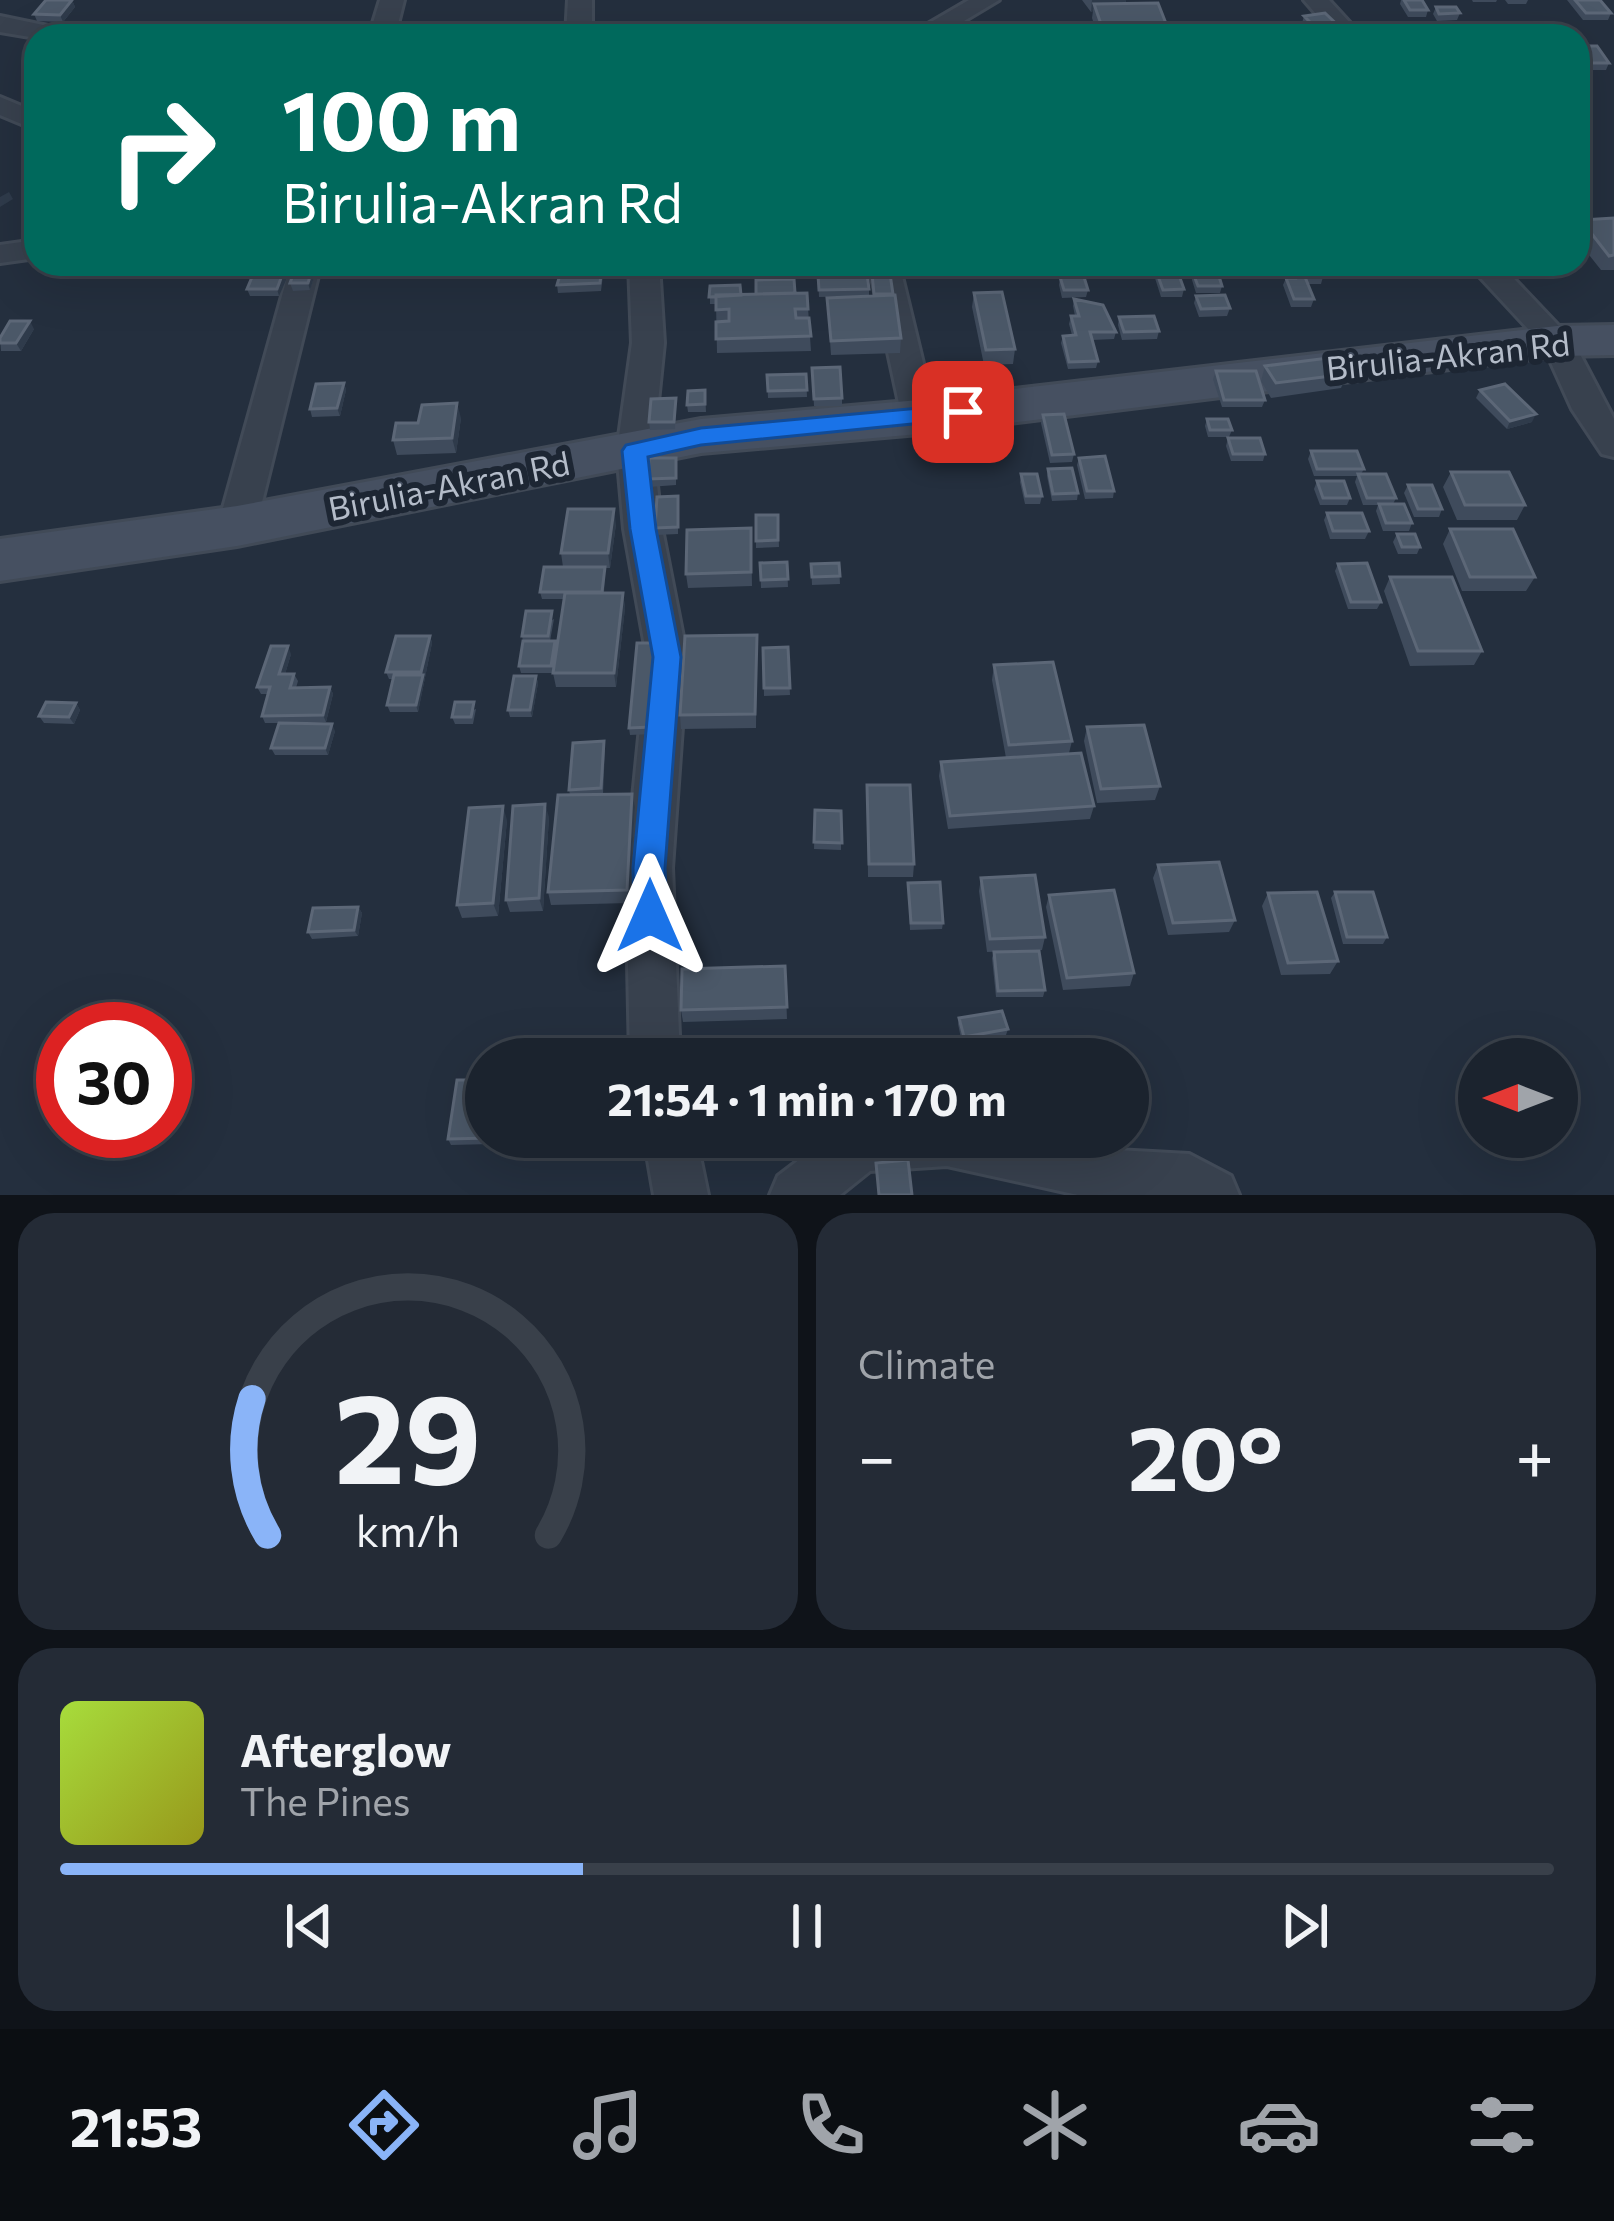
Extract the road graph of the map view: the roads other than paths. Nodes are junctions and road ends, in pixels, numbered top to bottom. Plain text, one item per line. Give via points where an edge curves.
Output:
1 (987, 0) edge
2 (1316, 0) edge
3 (942, 24) edge
4 (1338, 24) edge
5 (302, 276) edge
6 (645, 276) edge
7 (887, 276) edge
8 (1495, 276) edge
9 (1614, 340) edge
10 (1557, 341) junction
11 (920, 417) junction
12 (1614, 446) edge
13 (634, 451) junction
14 (237, 526) junction
15 (0, 560) edge
16 (654, 1038) edge
17 (674, 1158) edge
18 (681, 1195) edge
19 (797, 1195) edge
20 (1212, 1195) edge

1 - 3 street
2 - 4 street
5 - 14 street
6 - 13 street via 648,343
7 - 11 street
8 - 10 street
9 - 10 street, Birulia-Akran Rd
10 - 11 street, Birulia-Akran Rd
10 - 12 street
11 - 13 street, Birulia-Akran Rd via 701,436
13 - 14 street, Birulia-Akran Rd
13 - 16 street via 667,657 649,868
14 - 15 street, Birulia-Akran Rd
17 - 18 street
19 - 20 street via 860,1146 947,1140 1116,1177 1189,1181

